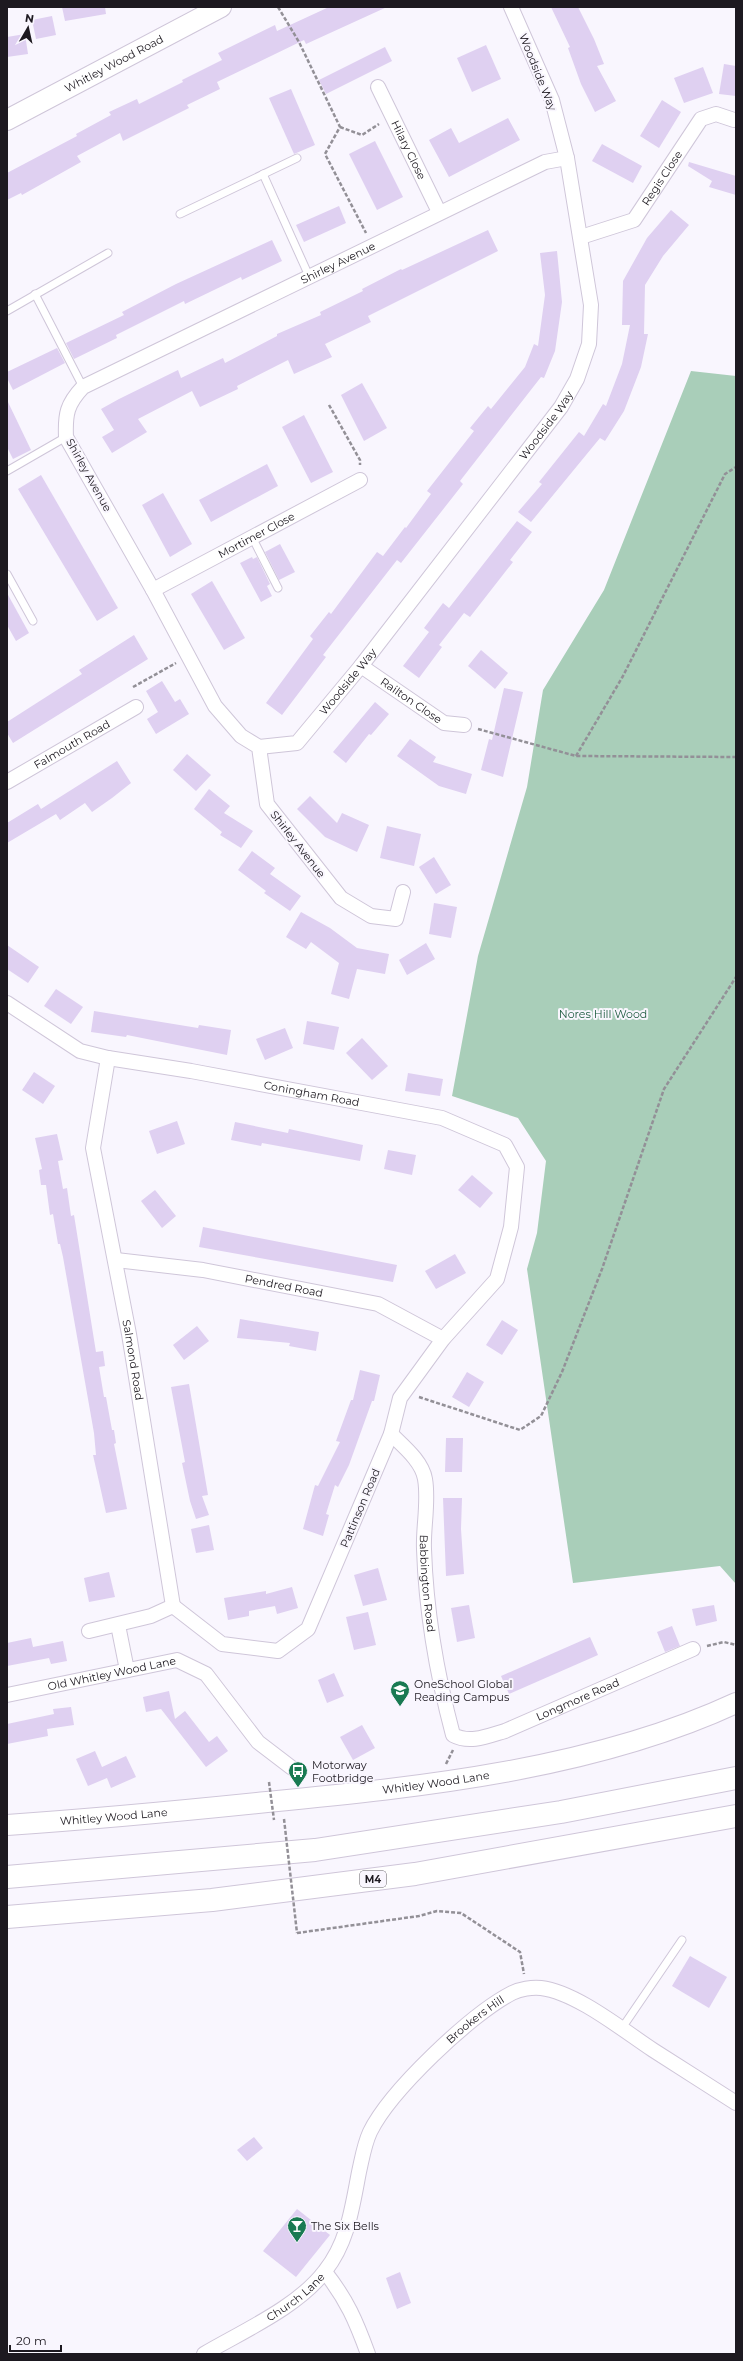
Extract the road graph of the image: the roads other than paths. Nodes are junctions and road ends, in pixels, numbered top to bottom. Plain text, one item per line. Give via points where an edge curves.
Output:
1 (221, 7) edge
2 (511, 7) edge
3 (378, 87) dead end
4 (7, 120) edge
5 (734, 120) dead end
6 (297, 158) dead end
7 (567, 158) junction
8 (263, 174) junction
9 (439, 212) junction
10 (180, 214) dead end
11 (581, 237) junction
12 (108, 253) dead end
13 (309, 276) junction
14 (35, 294) junction
15 (7, 311) edge
16 (83, 387) junction
17 (66, 437) junction
18 (7, 471) edge
19 (360, 480) road end
20 (252, 537) junction
21 (7, 574) edge
22 (278, 588) dead end
23 (153, 590) junction
24 (33, 621) dead end
25 (361, 666) junction
26 (136, 707) dead end
27 (464, 725) road end
28 (259, 747) junction
29 (7, 782) edge
30 (403, 892) dead end
31 (7, 1003) edge
32 (108, 1058) junction
33 (116, 1260) junction
34 (502, 1263) joint
35 (443, 1339) junction
36 (391, 1434) junction
37 (173, 1606) junction
38 (118, 1624) junction
39 (89, 1631) dead end
40 (693, 1649) road end
41 (128, 1670) junction
42 (7, 1695) edge
43 (736, 1703) edge
44 (460, 1738) joint
45 (292, 1768) dead end
46 (736, 1778) edge
47 (736, 1816) edge
48 (7, 1825) edge
49 (7, 1877) edge
50 (7, 1917) edge
51 (682, 1940) dead end
52 (622, 2028) junction
53 (736, 2103) edge
54 (325, 2272) junction
55 (204, 2354) edge
56 (368, 2354) edge

1 - 4 main road, Whitley Wood Road
2 - 7 street, Woodside Way via 552,100
3 - 9 street, Hilary Close
5 - 11 street, Regis Close via 716,114 701,119 634,220
6 - 8 lane
7 - 9 street, Shirley Avenue via 545,162
7 - 11 street, Woodside Way
8 - 10 lane
8 - 13 lane
9 - 13 street, Shirley Avenue
11 - 25 street, Woodside Way via 591,305 589,344 577,379 561,407
12 - 14 lane
13 - 16 street, Shirley Avenue
14 - 15 lane
14 - 16 lane
16 - 17 street, Shirley Avenue via 72,398 65,417
17 - 18 lane
17 - 23 street, Shirley Avenue
19 - 20 street, Mortimer Close
20 - 22 lane
20 - 23 street, Mortimer Close
21 - 24 lane
23 - 28 street, Shirley Avenue via 215,706 241,736
25 - 27 street, Railton Close via 444,723
25 - 28 street, Woodside Way via 297,743
26 - 29 street, Falmouth Road
28 - 30 street, Shirley Avenue via 267,804 341,898 371,916 396,919
31 - 32 street, Coningham Road via 80,1051
32 - 33 street, Salmond Road via 93,1148
32 - 34 street, Coningham Road via 442,1118 505,1145 517,1167 512,1227
33 - 35 street, Pendred Road via 203,1270 378,1304
33 - 37 street, Salmond Road
34 - 35 street, Pattinson Road via 498,1279
35 - 36 street, Pattinson Road via 400,1398
36 - 37 street, Pattinson Road via 308,1629 278,1651 222,1644
36 - 44 street, Babbington Road via 414,1456 425,1478 424,1550 435,1654 453,1735
37 - 38 street via 151,1616
38 - 39 street
38 - 41 street
40 - 44 street, Longmore Road via 505,1731 474,1739
41 - 42 street, Old Whitley Wood Lane
41 - 45 street, Old Whitley Wood Lane via 178,1660 206,1674 258,1742
43 - 48 main road, Whitley Wood Lane via 684,1725 586,1755 444,1781 187,1811
46 - 49 highway via 561,1812 315,1850
47 - 50 highway, M4 via 415,1874 212,1900
51 - 52 lane
52 - 53 street, Brookers Hill
52 - 54 street, Brookers Hill via 557,1991 541,1987 514,1992 477,2017 418,2070 370,2132 343,2243
54 - 55 street, Church Lane via 290,2303
54 - 56 street, Church Lane via 344,2297 357,2321

